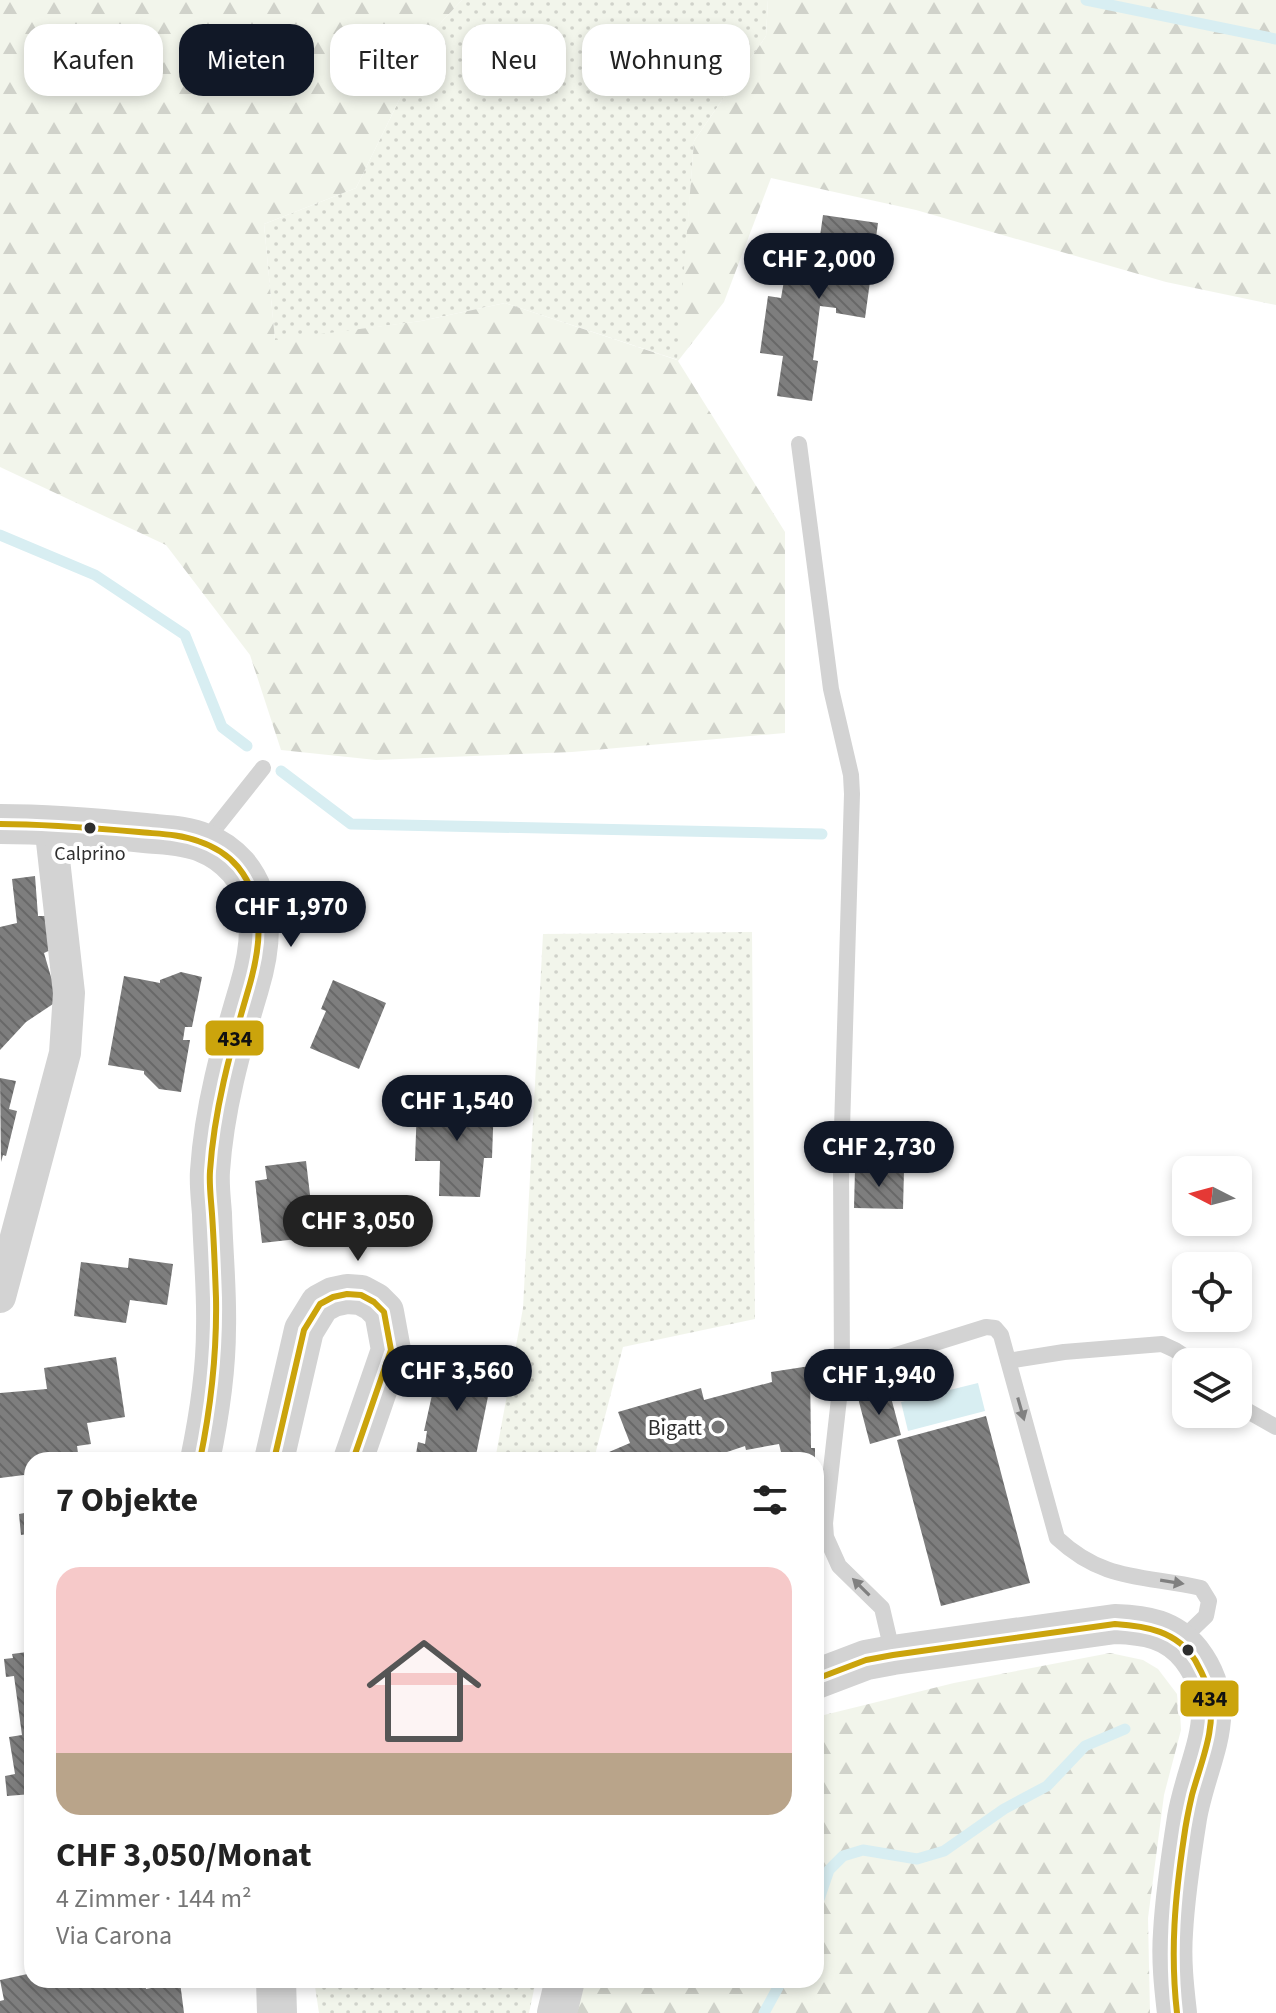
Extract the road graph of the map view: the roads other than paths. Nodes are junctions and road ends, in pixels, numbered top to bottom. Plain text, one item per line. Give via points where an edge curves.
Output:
1 (799, 444) dead end
2 (263, 768) dead end
3 (0, 824) edge
4 (52, 824) junction
5 (204, 842) junction
6 (0, 1297) edge
7 (1172, 1349) edge
8 (1008, 1361) junction
9 (842, 1372) junction
10 (1252, 1413) edge
11 (1276, 1427) edge
12 (202, 1452) edge
13 (276, 1452) edge
14 (356, 1452) edge
15 (1180, 1641) junction
16 (893, 1655) junction
17 (824, 1676) edge
18 (276, 1988) edge
19 (563, 1988) edge
20 (277, 2013) edge
21 (557, 2013) edge
22 (1177, 2013) edge

1 - 9 lane via 831,689 851,775 841,1162
2 - 5 lane
3 - 4 street
4 - 5 street
4 - 6 street via 69,993 65,1053
5 - 12 street via 224,854 247,881 259,920 259,943 215,1123 210,1174 216,1329
7 - 8 lane via 1162,1344
8 - 9 lane via 1001,1335 986,1327
8 -> 15 lane via 1057,1538 1073,1553 1112,1572 1201,1588 1209,1601 1206,1616
16 -> 9 lane via 882,1608 839,1566 826,1537
10 - 11 lane
13 - 14 street via 304,1330 320,1304 347,1294 361,1295 384,1312 391,1350
15 - 16 street via 1155,1629 1115,1624
15 - 22 street via 1205,1676 1212,1712 1187,1815 1177,1892
16 - 17 street
18 - 20 street
19 - 21 street

